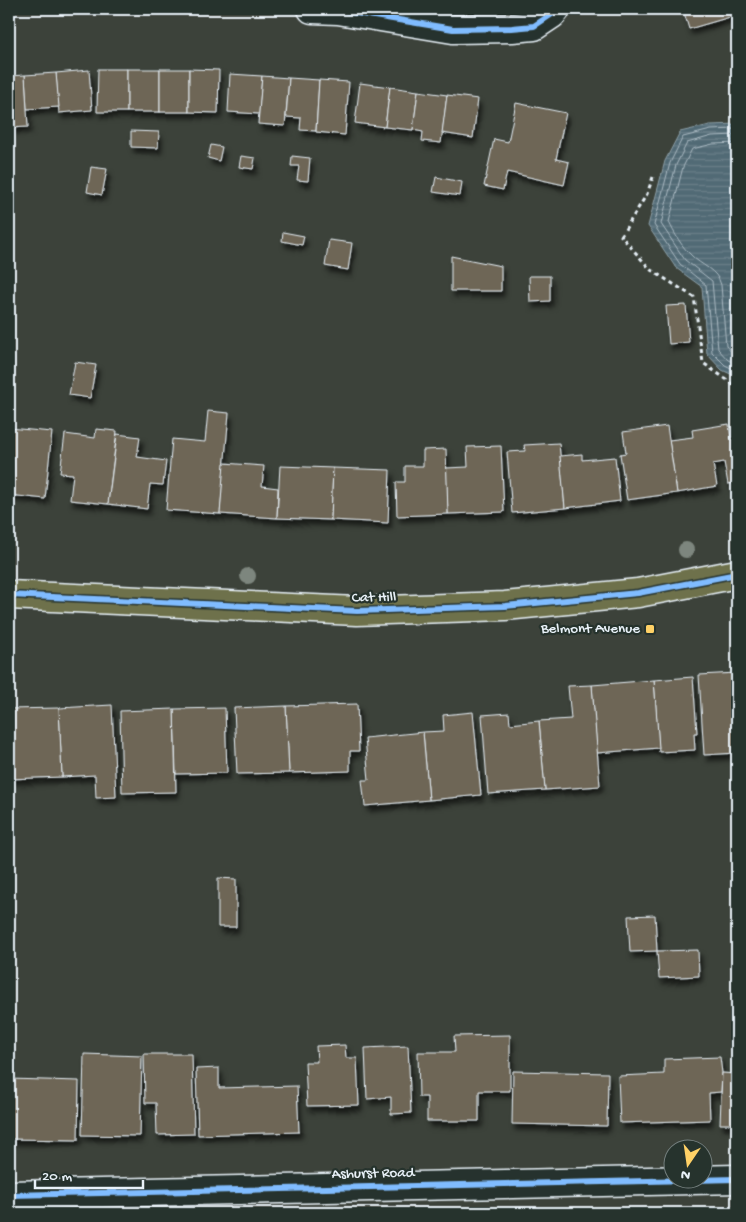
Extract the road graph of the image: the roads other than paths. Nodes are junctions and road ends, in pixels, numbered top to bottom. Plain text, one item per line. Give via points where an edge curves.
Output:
1 (312, 9) edge
2 (556, 9) edge
3 (737, 574) edge
4 (9, 595) edge
5 (737, 1179) edge
6 (9, 1195) edge

1 - 2 street via 338,10 453,29 534,26
3 - 4 main road, Cat Hill via 638,592 505,606 367,611
5 - 6 street, Ashurst Road

